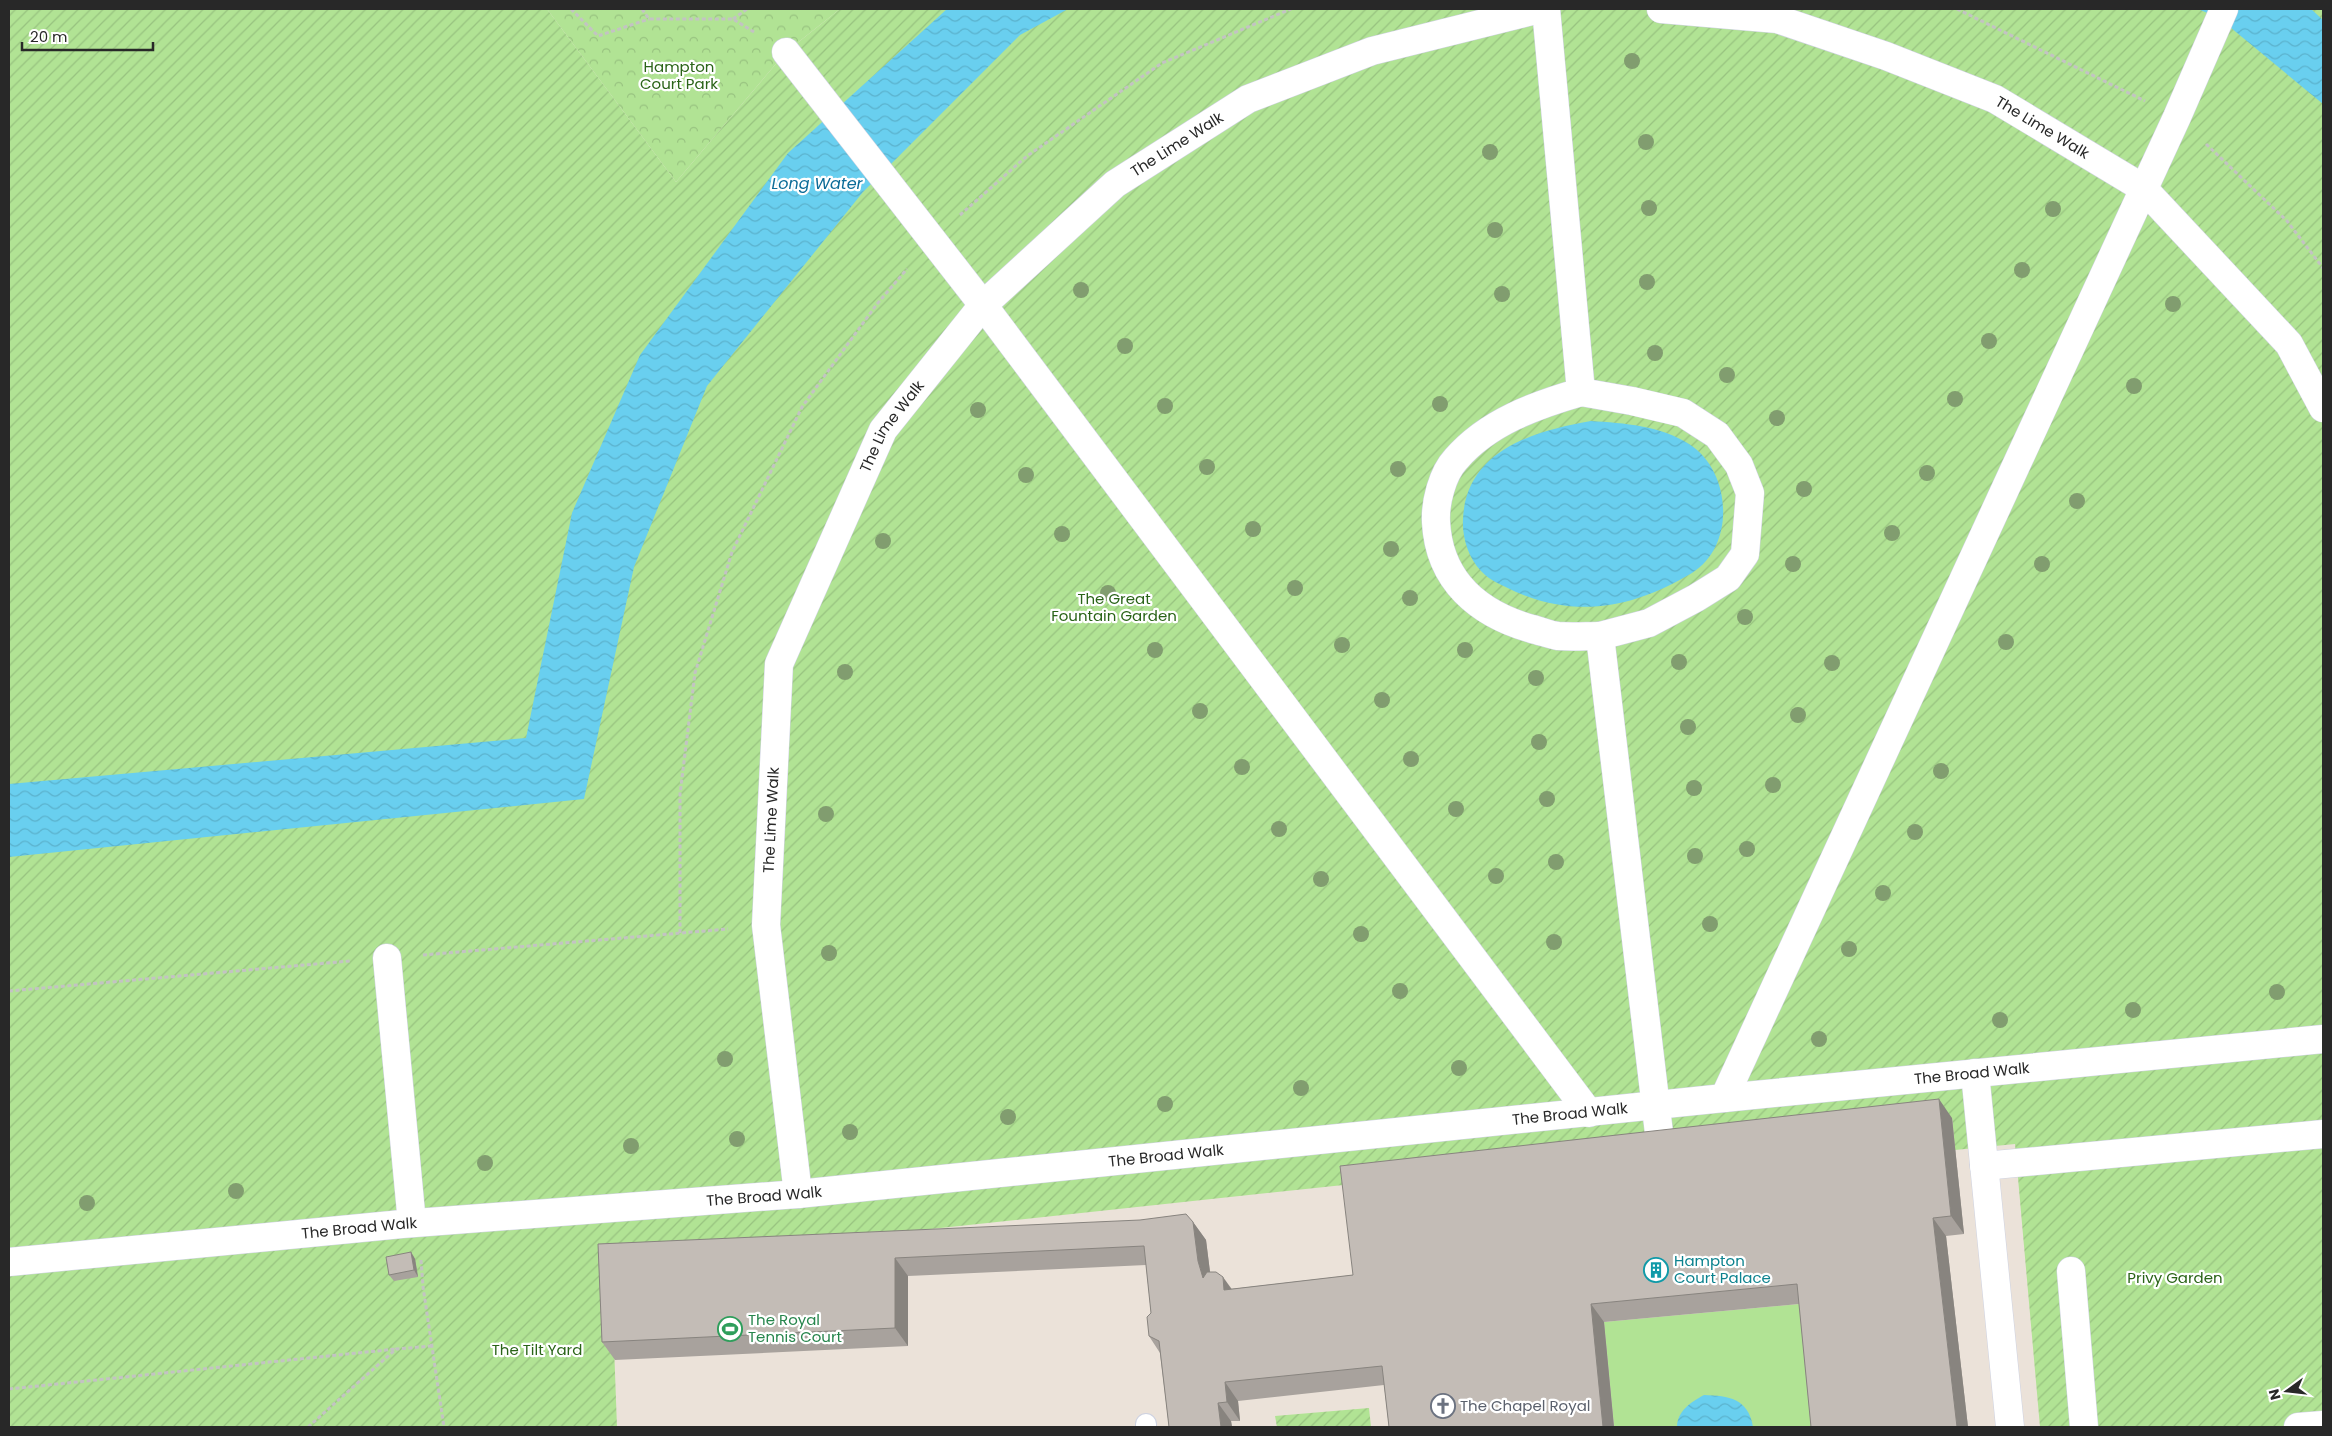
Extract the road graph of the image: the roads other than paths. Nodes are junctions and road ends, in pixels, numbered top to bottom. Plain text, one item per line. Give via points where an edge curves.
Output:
1 (1540, 9) edge
2 (1546, 9) edge
3 (1661, 9) edge
4 (2222, 14) edge
5 (786, 52) road end
6 (2143, 188) junction
7 (983, 305) junction
8 (1581, 392) junction
9 (2323, 408) edge
10 (1600, 636) junction
11 (386, 958) dead end
12 (2323, 1039) edge
13 (1975, 1073) junction
14 (1724, 1098) junction
15 (1657, 1106) junction
16 (1589, 1113) junction
17 (2323, 1134) edge
18 (1661, 1150) edge
19 (1984, 1166) junction
20 (798, 1194) junction
21 (412, 1223) junction
22 (9, 1262) edge
23 (2071, 1271) dead end
24 (2323, 1425) edge
25 (2010, 1427) edge
26 (2084, 1427) edge
27 (2298, 1427) edge

1 - 7 street, The Lime Walk via 1372,51 1248,99 1115,184
2 - 8 street
3 - 6 street, The Lime Walk via 1777,19 1886,56 1995,100
4 - 6 street
5 - 7 street
6 - 9 street, The Lime Walk via 2289,344
6 - 14 street
7 - 16 street
7 - 20 street, The Lime Walk via 882,430 779,664 766,925
8 - 10 street via 1539,404 1487,430 1455,460 1438,492 1437,542 1448,572 1483,608 1510,623 1558,636
8 - 10 street via 1683,413 1717,435 1740,465 1750,494 1745,554 1728,578 1649,623
10 - 15 street
11 - 21 street
12 - 13 street, The Broad Walk
13 - 14 street, The Broad Walk
13 - 19 street
14 - 15 street, The Broad Walk
15 - 16 street, The Broad Walk
15 - 18 street
16 - 20 street, The Broad Walk
17 - 19 street
19 - 25 street
20 - 21 street, The Broad Walk
21 - 22 street, The Broad Walk
23 - 26 street
24 - 27 street

